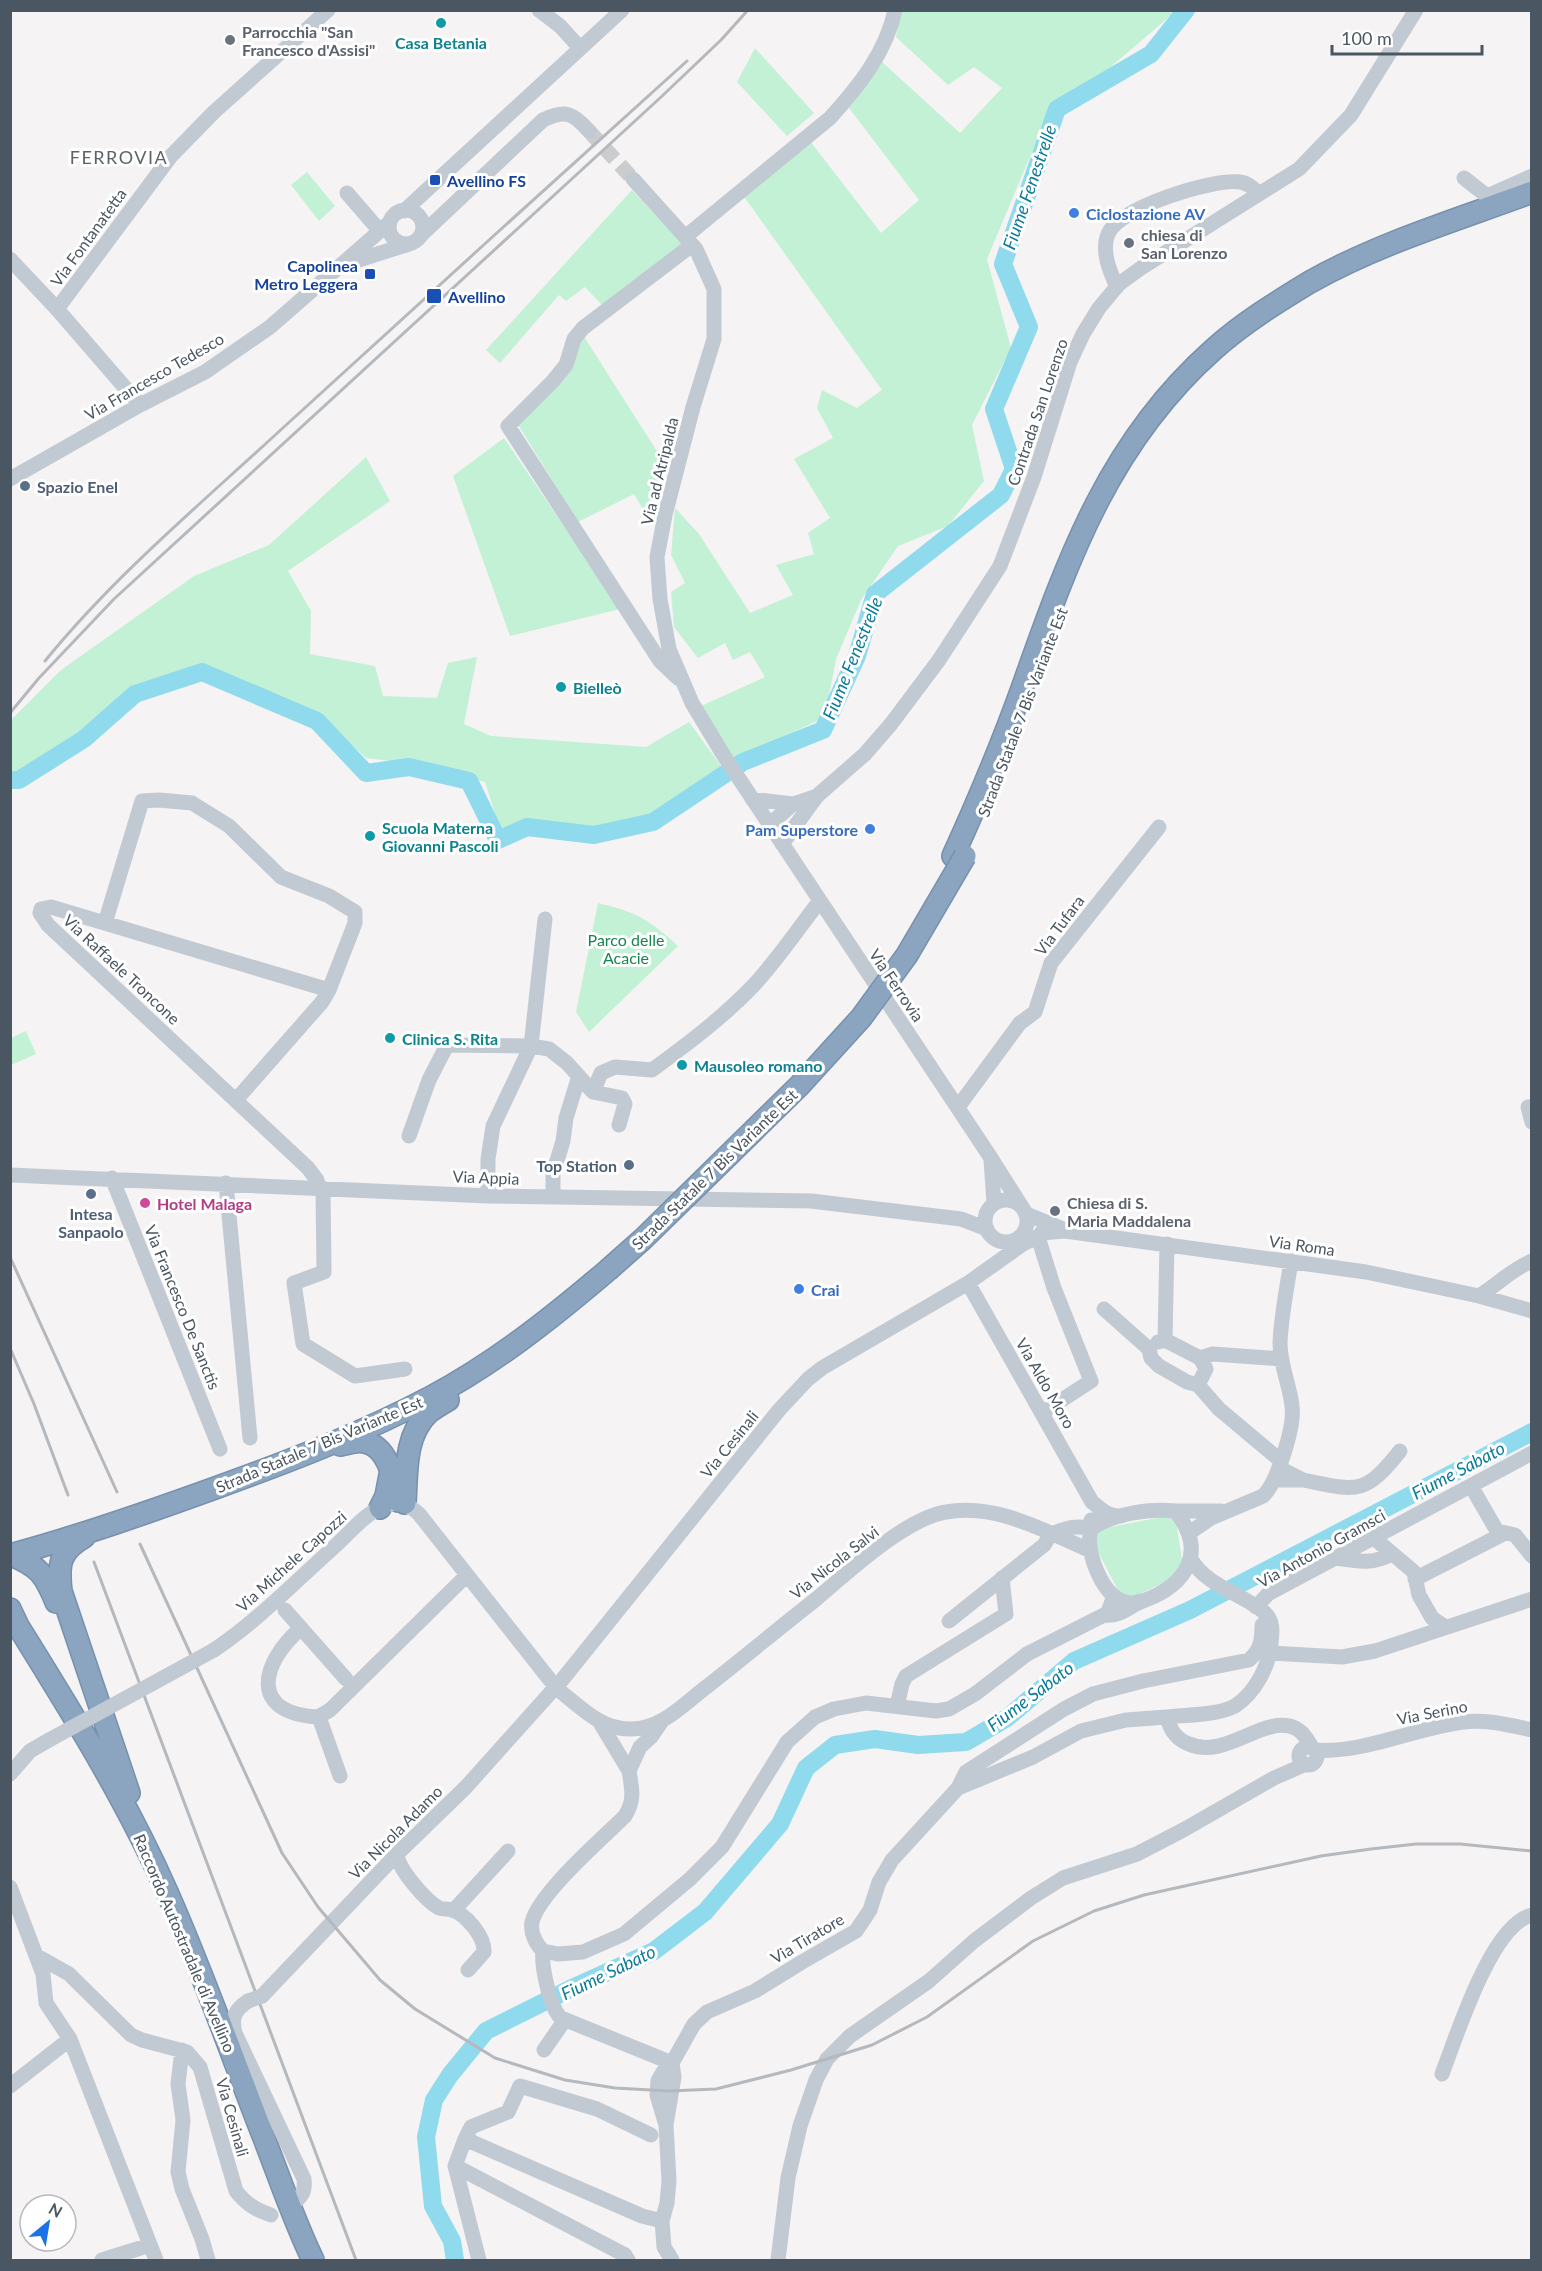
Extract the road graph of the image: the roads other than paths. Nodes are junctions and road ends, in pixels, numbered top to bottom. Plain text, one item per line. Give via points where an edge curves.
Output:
1 (328, 10) edge
2 (539, 10) edge
3 (622, 10) edge
4 (895, 10) edge
5 (1416, 10) edge
6 (580, 48) junction
7 (589, 131) tunnel mouth
8 (1532, 176) edge
9 (1464, 178) dead end
10 (633, 179) tunnel mouth
11 (1532, 192) edge
12 (347, 193) dead end
13 (1259, 194) junction
14 (1532, 203) edge
15 (413, 215) junction
16 (441, 217) junction
17 (384, 227) junction
18 (415, 240) junction
19 (688, 241) junction
20 (10, 259) edge
21 (340, 266) junction
22 (1117, 287) junction
23 (57, 309) junction
24 (140, 405) junction
25 (10, 479) edge
26 (683, 683) junction
27 (742, 784) joint
28 (817, 796) junction
29 (752, 799) junction
30 (793, 804) junction
31 (808, 809) junction
32 (770, 827) junction
33 (1159, 827) dead end
34 (782, 844) junction
35 (959, 856) junction
36 (819, 902) junction
37 (545, 919) dead end
38 (105, 923) junction
39 (329, 990) junction
40 (531, 1046) junction
41 (579, 1076) junction
42 (593, 1092) junction
43 (236, 1100) junction
44 (958, 1107) junction
45 (1532, 1107) edge
46 (1532, 1122) edge
47 (619, 1125) dead end
48 (410, 1136) dead end
49 (991, 1158) junction
50 (10, 1174) edge
51 (112, 1178) junction
52 (226, 1184) junction
53 (321, 1188) junction
54 (488, 1196) junction
55 (553, 1196) junction
56 (992, 1206) junction
57 (1024, 1211) junction
58 (961, 1219) junction
59 (987, 1229) junction
60 (1065, 1230) junction
61 (1033, 1236) junction
62 (1001, 1240) junction
63 (1167, 1244) junction
64 (1291, 1261) junction
65 (1532, 1261) edge
66 (604, 1266) junction
67 (993, 1267) junction
68 (968, 1283) junction
69 (1479, 1296) junction
70 (1104, 1309) dead end
71 (1532, 1311) edge
72 (1165, 1340) junction
73 (1149, 1349) junction
74 (1200, 1358) junction
75 (1282, 1359) junction
76 (492, 1360) junction
77 (405, 1369) dead end
78 (1198, 1385) junction
79 (1042, 1413) junction
80 (250, 1438) dead end
81 (220, 1449) dead end
82 (1400, 1451) dead end
83 (307, 1452) junction
84 (1532, 1453) edge
85 (1278, 1470) junction
86 (1471, 1486) junction
87 (1092, 1502) junction
88 (394, 1504) junction
89 (1230, 1510) junction
90 (1175, 1511) junction
91 (1123, 1516) junction
92 (1071, 1527) junction
93 (1091, 1530) junction
94 (91, 1532) junction
95 (1189, 1533) junction
96 (1504, 1533) junction
97 (1050, 1534) junction
98 (1374, 1538) junction
99 (1089, 1550) junction
100 (11, 1552) edge
101 (1392, 1554) junction
102 (1532, 1556) edge
103 (1335, 1558) junction
104 (1191, 1559) junction
105 (466, 1575) junction
106 (1207, 1577) junction
107 (1002, 1578) junction
108 (1415, 1579) junction
109 (1176, 1584) junction
110 (1114, 1596) junction
111 (1532, 1599) edge
112 (1141, 1601) junction
113 (1254, 1606) junction
114 (10, 1609) edge
115 (285, 1610) dead end
116 (1104, 1616) junction
117 (949, 1621) dead end
118 (1444, 1627) junction
119 (301, 1628) junction
120 (10, 1638) edge
121 (1270, 1653) junction
122 (46, 1670) junction
123 (346, 1679) dead end
124 (556, 1685) junction
125 (897, 1706) junction
126 (319, 1717) junction
127 (1167, 1717) junction
128 (599, 1721) junction
129 (1532, 1730) edge
130 (643, 1735) junction
131 (1308, 1755) junction
132 (629, 1771) junction
133 (10, 1774) edge
134 (340, 1776) dead end
135 (958, 1788) junction
136 (136, 1826) junction
137 (508, 1851) dead end
138 (397, 1854) junction
139 (10, 1887) edge
140 (13, 1900) edge
141 (454, 1910) junction
142 (1532, 1916) edge
143 (543, 1951) junction
144 (36, 1956) junction
145 (468, 1970) dead end
146 (255, 1999) joint
147 (559, 2016) junction
148 (70, 2039) junction
149 (182, 2050) junction
150 (544, 2050) dead end
151 (644, 2051) junction
152 (672, 2063) junction
153 (1442, 2074) dead end
154 (659, 2079) junction
155 (10, 2086) edge
156 (666, 2125) junction
157 (651, 2135) dead end
158 (465, 2139) junction
159 (454, 2166) junction
160 (296, 2201) dead end
161 (271, 2215) dead end
162 (662, 2221) junction
163 (150, 2245) junction
164 (102, 2260) edge
165 (156, 2260) edge
166 (208, 2260) edge
167 (299, 2260) edge
168 (313, 2260) edge
169 (479, 2260) edge
170 (628, 2260) edge
171 (672, 2260) edge
172 (778, 2260) edge

1 - 23 street, Via Fontanatetta via 171,156
2 - 6 street
3 - 6 street
4 - 19 street via 873,65 849,97
5 - 13 street, Contrada San Lorenzo via 1340,129 1299,169
6 - 15 street via 421,195
7 - 16 street via 579,119 565,113 543,120
8 - 9 street via 1487,196
10 - 19 street, Via ad Atripalda
11 - 35 highway, Strada Statale 7 Bis Variante Est via 1406,238 1312,282 1236,330 1169,394 1123,455 1074,548
12 - 17 street
13 - 22 street, Contrada San Lorenzo
13 - 22 street via 1246,183 1222,182 1139,207 1123,216 1107,236 1108,270
14 - 35 highway, Strada Statale 7 Bis Variante Est via 1398,253 1317,291 1273,318 1197,380 1139,451 1095,529 1067,594 999,781
15 - 16 street via 431,222
15 - 17 street, Via Francesco Tedesco via 395,215
15 - 18 street via 422,231
16 - 18 street
17 - 18 street via 399,242
17 - 21 street, Via Francesco Tedesco
18 - 21 street
19 - 26 street, Via ad Atripalda via 714,289 714,339 657,556 669,649
19 - 26 street via 583,328 574,339 560,373 508,426 660,661
20 - 23 street, Via Fontanatetta
21 - 24 street, Via Francesco Tedesco via 270,327 205,372
22 - 28 street, Contrada San Lorenzo via 1099,308 1070,362 1034,477 1000,566 939,660 891,724 848,771
23 - 24 street, Via Fontanatetta
24 - 25 street, Via Francesco Tedesco
26 - 27 street, Via ad Atripalda
27 - 29 street, Via Ferrovia
28 - 30 street, Contrada San Lorenzo
28 - 31 street, Contrada San Lorenzo
29 - 30 street, Contrada San Lorenzo
29 - 32 street, Via Ferrovia
30 - 32 street, Contrada San Lorenzo
31 - 32 street, Contrada San Lorenzo
31 - 34 street, Contrada San Lorenzo
32 - 34 street, Via Ferrovia
33 - 44 street, Via Tufara via 1051,963 1035,1012 1020,1023
34 - 36 street, Via Ferrovia
35 - 66 highway, Strada Statale 7 Bis Variante Est via 903,942 833,1033
36 - 42 street via 754,986 720,1017 652,1070 615,1067 601,1073
36 - 44 street, Via Ferrovia
37 - 40 street
38 - 39 street, Via Raffaele Troncone
38 - 39 street via 142,801 192,803 229,826 281,877 329,896 356,912 356,923
38 - 43 street, Via Raffaele Troncone via 51,907 41,909 40,913 48,925
39 - 43 street
40 - 41 street via 549,1049
40 - 48 street via 447,1045 429,1080
40 - 54 street via 493,1126
41 - 42 street
41 - 55 street via 553,1174
42 - 47 street via 622,1098 625,1104
43 - 53 street, Via Raffaele Troncone via 308,1168
44 - 49 street, Via Ferrovia
45 - 46 street via 1528,1107
49 - 56 street
49 - 57 street, Via Ferrovia
50 - 51 street, Via Appia
51 - 52 street, Via Appia
51 - 81 street, Via Francesco De Sanctis
52 - 53 street, Via Appia
52 - 80 street
53 - 54 street, Via Appia
53 - 77 street via 324,1272 294,1283 303,1344 356,1376
54 - 55 street, Via Appia
55 - 58 street, Via Appia via 811,1201
56 - 57 street via 1006,1200
56 - 58 street, Via Appia
56 - 59 street
57 - 60 street, Via Roma
57 - 61 street
58 - 59 street, Via Appia
59 - 62 street
60 - 61 street, Via Roma
60 - 63 street, Via Roma
61 - 62 street
61 - 67 street, Via Cesinali
61 - 79 street via 1091,1381
62 - 67 street
63 - 64 street, Via Roma
63 - 72 street
64 - 69 street, Via Roma
64 - 75 street via 1280,1344
65 - 69 street
66 - 76 highway, Strada Statale 7 Bis Variante Est via 575,1299
66 - 100 highway, Strada Statale 7 Bis Variante Est via 449,1374 379,1410
67 - 68 street, Via Cesinali
68 - 79 street, Via Aldo Moro
68 - 124 street, Via Cesinali via 808,1379
69 - 71 street, Via Roma
70 - 73 street
72 - 73 street
72 - 74 street
73 - 78 street via 1151,1358 1160,1366
74 - 75 street via 1213,1354
74 - 78 street via 1206,1369
75 - 85 street via 1293,1407
76 - 83 highway, Strada Statale 7 Bis Variante Est via 432,1397
76 - 88 highway via 470,1385 428,1413 417,1427
78 - 85 street
79 - 87 street, Via Aldo Moro
82 - 85 street via 1381,1475 1360,1488 1303,1480
83 - 88 highway via 364,1442 375,1446 390,1468
83 - 94 highway, Strada Statale 7 Bis Variante Est
84 - 86 street, Via Antonio Gramsci
85 - 89 street via 1263,1496
86 - 96 street via 1497,1531
86 - 98 street, Via Antonio Gramsci
87 - 91 street via 1105,1513
87 - 92 street via 1086,1515
87 - 93 street
88 - 105 street via 419,1514
88 - 133 street, Via Michele Capozzi, bridge via 364,1520 214,1650 30,1751
89 - 90 street
89 - 95 street via 1200,1523
90 - 91 street via 1154,1509
90 - 95 street
91 - 93 street
92 - 93 street
92 - 97 street
93 - 99 street
94 - 100 highway, Strada Statale 7 Bis Variante Est
94 - 136 highway via 63,1555 59,1570 61,1591 135,1809
95 - 104 street
96 - 102 street via 1515,1534
96 - 108 street
97 - 99 street, Via Nicola Salvi
97 - 107 street via 1046,1542
97 - 130 street, Via Nicola Salvi via 1007,1516 969,1510 945,1512 916,1523 867,1556
98 - 101 street
98 - 103 street, Via Antonio Gramsci
99 - 110 street
100 - 122 highway via 42,1572 78,1673 67,1683
101 - 103 street via 1380,1561
101 - 108 street via 1414,1572
103 - 113 street, Via Antonio Gramsci via 1268,1594
104 - 106 street, Via Antonio Gramsci
104 - 109 street
105 - 124 street
105 - 126 street
106 - 109 street
106 - 113 street, Via Antonio Gramsci
107 - 117 street
107 - 125 street via 1006,1614 906,1676
108 - 118 street via 1432,1618
109 - 112 street
110 - 112 street via 1131,1604
110 - 116 street
111 - 118 street
112 - 116 street via 1118,1615
113 - 121 street via 1271,1623
113 - 135 street, Via Tiratore via 1261,1642 1249,1660 1093,1694 966,1773
114 - 122 highway, Raccordo Autostradale di Avellino
115 - 119 street
116 - 125 street via 1027,1654 949,1709
118 - 121 street via 1342,1658
119 - 123 street
119 - 126 street via 271,1669 269,1693 283,1709
120 - 167 highway, Raccordo Autostradale di Avellino via 109,1800 150,1883
121 - 127 street, Via Tiratore via 1261,1677 1235,1706
122 - 136 highway, Raccordo Autostradale di Avellino
124 - 128 street
124 - 138 street, Via Nicola Adamo via 466,1787
125 - 143 street via 866,1703 829,1710 815,1717 787,1742 722,1846 690,1879 624,1934 583,1953
126 - 134 street
127 - 131 street via 1175,1735 1194,1746 1217,1747 1265,1728 1287,1725 1301,1732
127 - 135 street, Via Tiratore via 1126,1720 1082,1731 1033,1757
128 - 130 street
128 - 132 street
129 - 131 street, Via Serino via 1485,1721 1463,1722
130 - 132 street
131 - 172 street, Via Serino via 1195,1824 1137,1854 1063,1878 1031,1898 929,1981 850,2036 827,2059 800,2126 788,2178
132 - 143 street via 632,1805 625,1816 538,1907 531,1923 535,1941
135 - 152 street, Via Tiratore via 888,1866 870,1910 856,1931 755,1991 707,2012 694,2024
136 - 168 highway, Raccordo Autostradale di Avellino via 188,1942
137 - 141 street
138 - 141 street via 397,1863 406,1876 439,1908
138 - 146 street, Via Nicola Adamo
139 - 140 street
140 - 144 street
141 - 145 street via 484,1942 484,1952
142 - 153 street via 1514,1924 1482,1971
143 - 147 street via 545,1972
144 - 148 street via 43,1974 46,2002
144 - 149 street via 69,1974 131,2035
146 - 160 street, Via Cesinali via 234,2013 232,2022 304,2179 302,2196
147 - 150 street
147 - 151 street
148 - 155 street
148 - 163 street
149 - 161 street, Via Cesinali via 200,2067 236,2191 256,2210
149 - 166 street via 178,2084 183,2120 178,2172
151 - 152 street
151 - 154 street
152 - 154 street, Via Tiratore
152 - 156 street, Via Tiratore via 674,2077
154 - 156 street, Via Tiratore via 657,2095
156 - 162 street, Via Tiratore via 669,2181
157 - 158 street via 597,2109 520,2086 508,2112 471,2127
158 - 159 street
158 - 162 street via 642,2216
159 - 169 street
159 - 170 street
162 - 171 street, Via Tiratore via 664,2247
163 - 164 street
163 - 165 street

